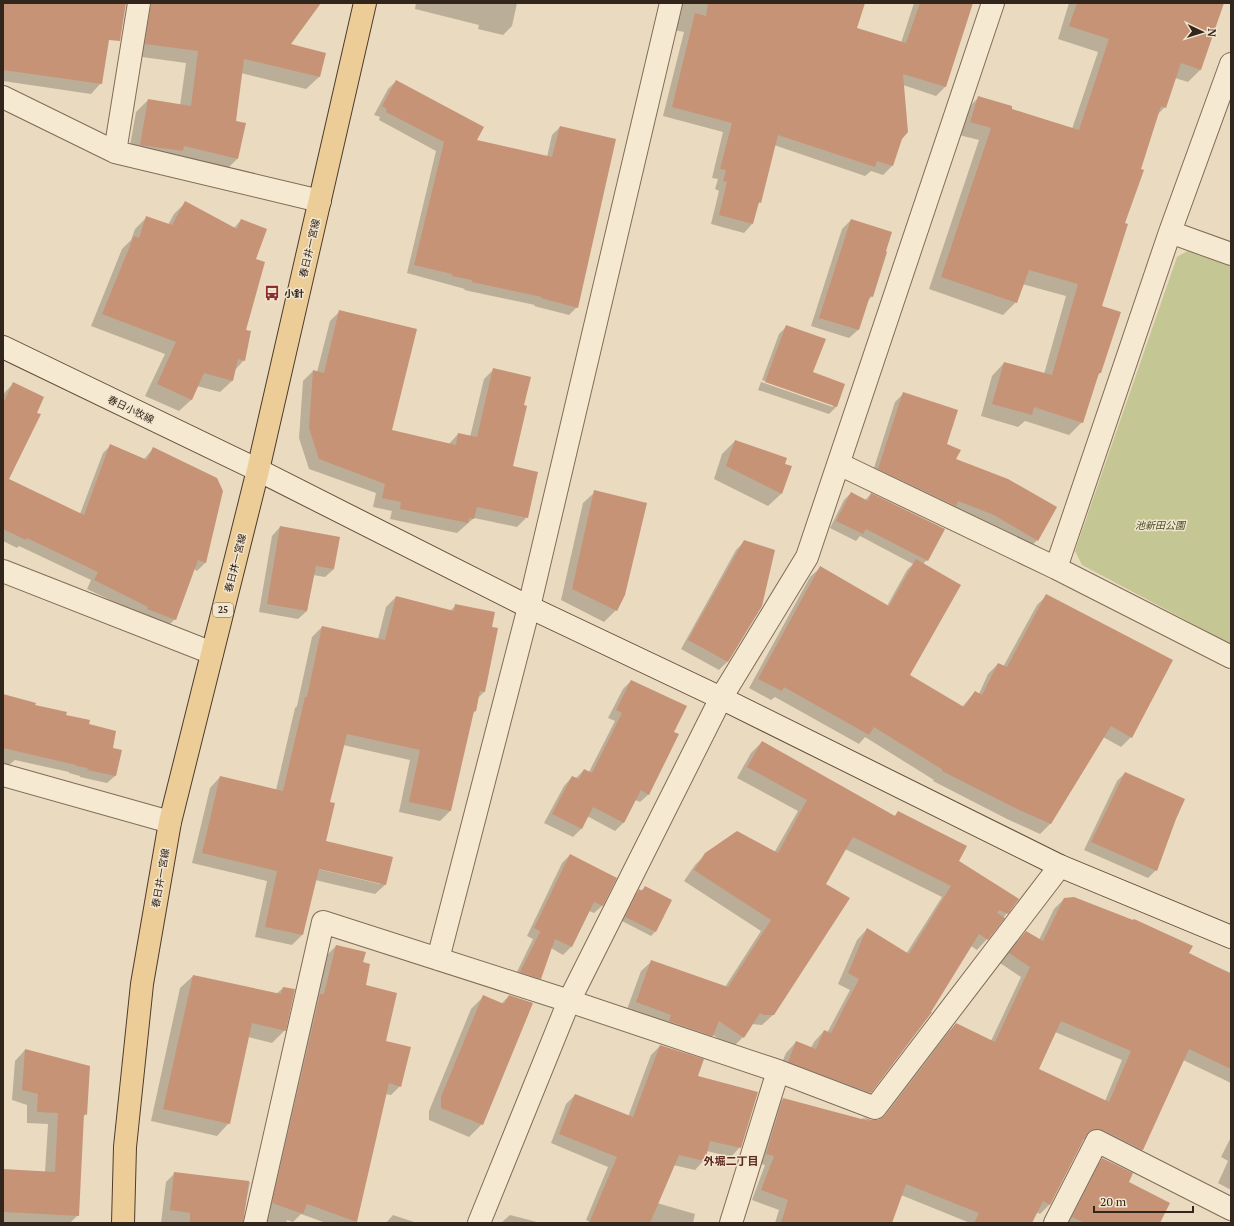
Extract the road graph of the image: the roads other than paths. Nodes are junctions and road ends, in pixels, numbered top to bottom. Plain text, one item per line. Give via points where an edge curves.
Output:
1 (139, 3) edge
2 (365, 3) edge
3 (670, 3) edge
4 (993, 3) edge
5 (1231, 64) edge
6 (3, 97) edge
7 (115, 152) junction
8 (320, 201) junction
9 (1170, 232) junction
10 (1231, 254) edge
11 (3, 348) edge
12 (839, 464) junction
13 (258, 470) junction
14 (1056, 568) junction
15 (3, 571) edge
16 (529, 607) junction
17 (212, 652) junction
18 (1231, 657) edge
19 (721, 698) junction
20 (3, 775) edge
21 (170, 822) junction
22 (1060, 866) junction
23 (1231, 937) edge
24 (438, 959) junction
25 (569, 1001) junction
26 (778, 1071) junction
27 (1231, 1208) edge
28 (122, 1223) edge
29 (255, 1223) edge
30 (479, 1223) edge
31 (731, 1223) edge
32 (1055, 1223) edge

1 - 7 street
2 - 8 main road, 春日井一宮線 / 25
3 - 16 street
4 - 12 street
5 - 9 street
6 - 7 street
7 - 8 street
8 - 13 main road, 春日井一宮線 / 25
9 - 10 street
9 - 14 street
11 - 13 street, 春日小牧線
12 - 14 street
12 - 19 street via 807,556
13 - 16 street, 春日小牧線
13 - 17 main road, 春日井一宮線 / 25
14 - 18 street
15 - 17 street
16 - 19 street, 春日小牧線
16 - 24 street
17 - 21 main road, 春日井一宮線 / 25
19 - 22 street, 春日小牧線
19 - 25 street
20 - 21 street
21 - 28 main road, 春日井一宮線 / 25 via 142,984 125,1147
22 - 23 street, 春日小牧線
22 - 26 street via 875,1108
24 - 25 street
24 - 29 street via 323,922
25 - 26 street
25 - 30 street
26 - 31 street
27 - 32 street via 1097,1141

